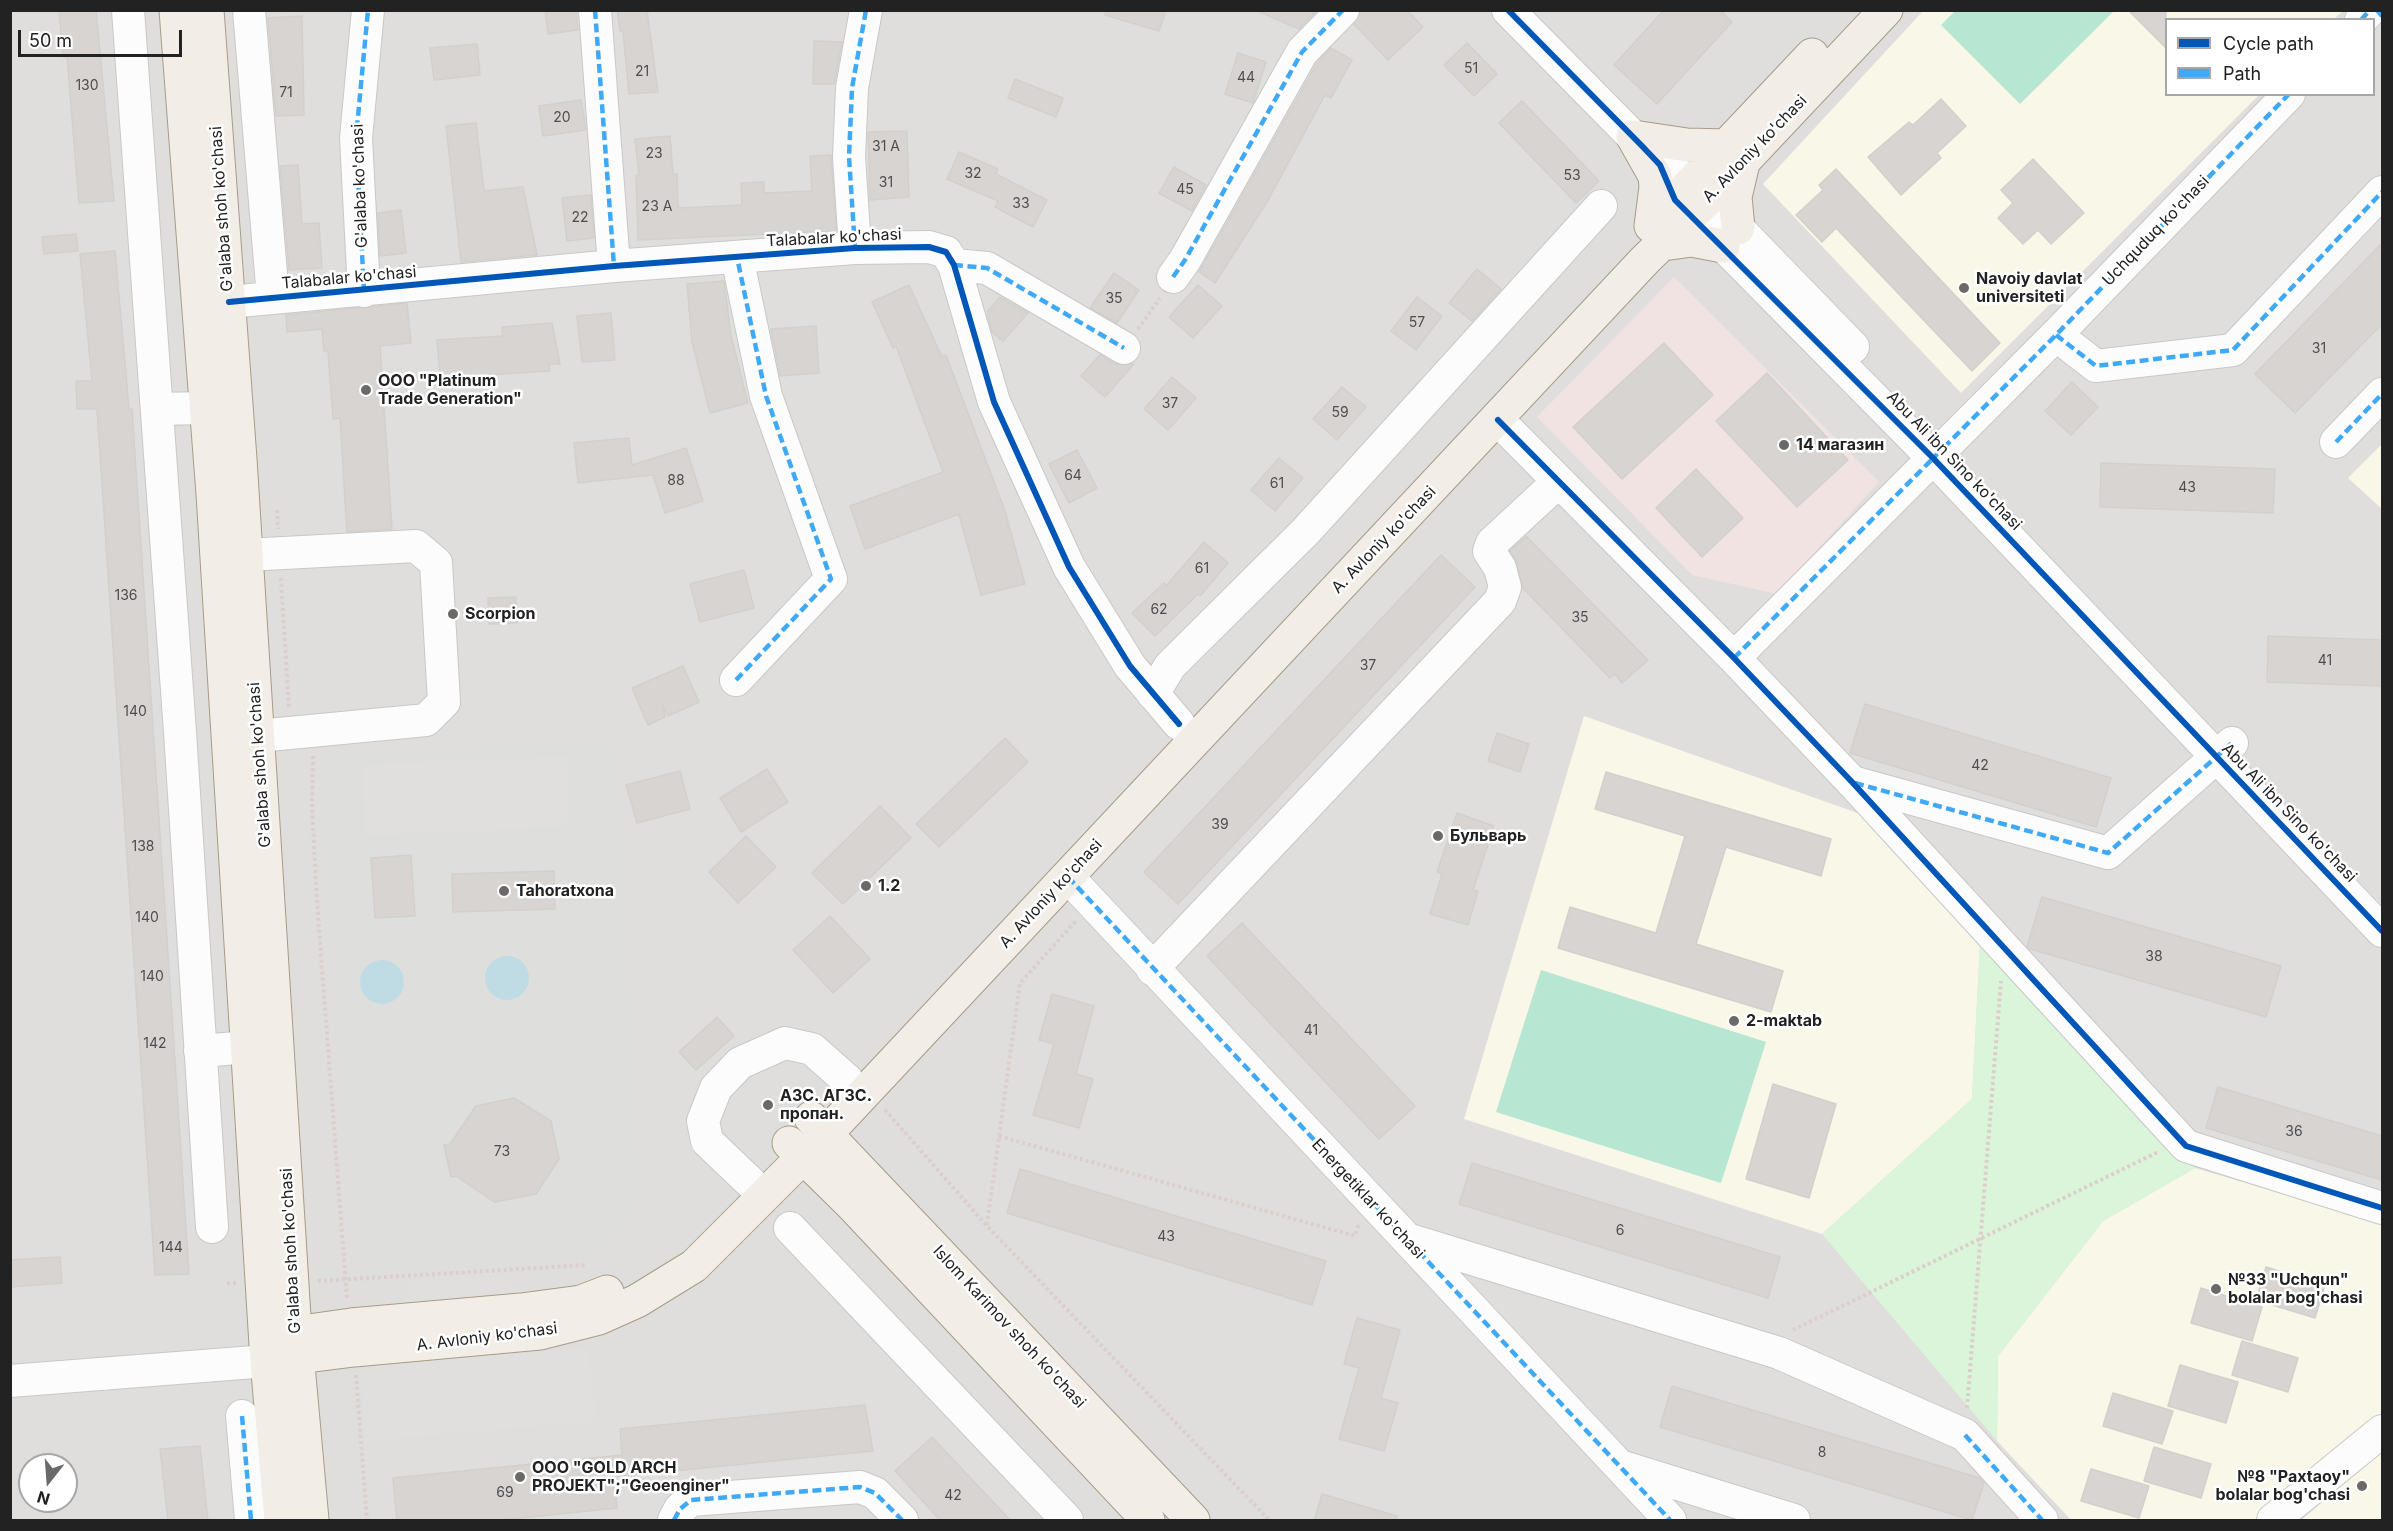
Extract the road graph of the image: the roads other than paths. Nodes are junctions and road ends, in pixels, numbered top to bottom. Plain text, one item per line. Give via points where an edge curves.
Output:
1 (128, 10) edge
2 (176, 10) edge
3 (207, 10) edge
4 (249, 10) edge
5 (368, 10) edge
6 (595, 10) edge
7 (866, 10) edge
8 (1342, 10) edge
9 (1508, 10) edge
10 (1855, 10) edge
11 (1886, 10) edge
12 (2377, 10) edge
13 (2382, 16) edge
14 (2287, 96) edge
15 (1633, 137) junction
16 (1735, 154) junction
17 (2382, 192) edge
18 (1692, 199) junction
19 (1601, 206) dead end
20 (1657, 235) junction
21 (1731, 237) junction
22 (855, 248) junction
23 (736, 257) junction
24 (954, 265) junction
25 (614, 266) junction
26 (1173, 277) road end
27 (364, 291) junction
28 (273, 298) junction
29 (229, 302) junction
30 (2056, 335) junction
31 (1124, 348) road end
32 (2382, 394) edge
33 (207, 408) junction
34 (157, 409) junction
35 (1498, 420) junction
36 (2336, 442) dead end
37 (1939, 450) junction
38 (1558, 482) junction
39 (246, 555) junction
40 (1734, 658) junction
41 (736, 680) dead end
42 (1153, 694) junction
43 (1179, 724) junction
44 (258, 736) junction
45 (2225, 749) junction
46 (1852, 782) junction
47 (1068, 877) junction
48 (2382, 900) edge
49 (2382, 931) edge
50 (1152, 969) junction
51 (249, 1047) junction
52 (200, 1051) junction
53 (857, 1085) junction
54 (818, 1126) junction
55 (796, 1150) junction
56 (751, 1183) junction
57 (2382, 1208) edge
58 (212, 1227) dead end
59 (790, 1228) dead end
60 (1405, 1239) junction
61 (278, 1283) junction
62 (352, 1337) junction
63 (281, 1347) junction
64 (10, 1359) edge
65 (10, 1381) edge
66 (242, 1416) dead end
67 (2382, 1431) edge
68 (1619, 1466) junction
69 (251, 1521) edge
70 (281, 1521) edge
71 (312, 1521) edge
72 (674, 1521) edge
73 (902, 1521) edge
74 (1067, 1521) edge
75 (1148, 1521) edge
76 (1193, 1521) edge
77 (1670, 1521) edge
78 (1794, 1521) edge
79 (2042, 1521) edge
80 (2273, 1521) edge

1 - 34 street
2 - 33 main road, G'alaba shoh ko'chasi
3 - 29 main road, G'alaba shoh ko'chasi
4 - 28 street
5 - 27 street, G'alaba ko'chasi via 356,138
6 - 25 street
7 - 22 street, Talabalar ko'chasi via 852,88 849,158
8 - 26 street via 1302,52
9 - 15 street, Abu Ali ibn Sino ko'chasi
10 - 16 main road, A. Avloniy ko'chasi
11 - 16 main road, A. Avloniy ko'chasi
12 - 13 street
14 - 30 street, Uchquduq ko'chasi
15 - 16 main road
15 - 18 street, Abu Ali ibn Sino ko'chasi
15 - 20 main road via 1654,176
16 - 18 main road, A. Avloniy ko'chasi
16 - 21 main road
17 - 30 street via 2232,350 2096,366
18 - 20 main road, A. Avloniy ko'chasi
18 - 21 street, Abu Ali ibn Sino ko'chasi
19 - 42 street via 1306,531 1170,666
20 - 21 main road via 1692,240
20 - 35 main road, A. Avloniy ko'chasi
20 - 43 main road, A. Avloniy ko'chasi
21 - 37 street, Abu Ali ibn Sino ko'chasi
22 - 23 street, Talabalar ko'chasi
22 - 24 street, Talabalar ko'chasi via 928,247 946,252
23 - 25 street, Talabalar ko'chasi
23 - 41 street via 766,396 831,579
24 - 31 street via 987,268
24 - 42 street via 994,402 1069,567 1130,666
25 - 27 street, Talabalar ko'chasi
27 - 28 street, Talabalar ko'chasi
28 - 29 street, Talabalar ko'chasi
29 - 39 main road, G'alaba shoh ko'chasi
30 - 37 street, Uchquduq ko'chasi
32 - 36 street
33 - 34 street
33 - 51 main road, G'alaba shoh ko'chasi
34 - 52 street
35 - 38 street
35 - 47 main road, A. Avloniy ko'chasi
37 - 40 street, Uchquduq ko'chasi
37 - 45 street, Abu Ali ibn Sino ko'chasi
38 - 40 street
38 - 50 street via 1492,543 1489,551 1500,568 1505,587 1500,601
39 - 44 main road, G'alaba shoh ko'chasi
39 - 44 street via 416,546 436,563 444,702 426,720
40 - 46 street
42 - 43 street
43 - 53 main road, A. Avloniy ko'chasi
44 - 61 main road, G'alaba shoh ko'chasi
45 - 46 street via 2109,853
45 - 48 street, Abu Ali ibn Sino ko'chasi
45 - 49 street, Abu Ali ibn Sino ko'chasi
46 - 57 street via 2186,1146
47 - 50 street, Energetiklar ko'chasi
47 - 53 main road, A. Avloniy ko'chasi
50 - 60 street, Energetiklar ko'chasi
51 - 52 street
51 - 61 main road, G'alaba shoh ko'chasi
52 - 58 street
53 - 54 main road, A. Avloniy ko'chasi
53 - 56 street via 812,1049 785,1043 740,1063 716,1088 703,1121 707,1141
54 - 55 main road, A. Avloniy ko'chasi
54 - 76 main road, Islom Karimov shoh ko'chasi
55 - 56 main road, A. Avloniy ko'chasi
55 - 62 main road, A. Avloniy ko'chasi via 694,1266 637,1301 599,1318 540,1333
55 - 75 main road, Islom Karimov shoh ko'chasi
56 - 62 main road, A. Avloniy ko'chasi via 675,1255 613,1290 580,1302
59 - 74 street
60 - 68 street, Energetiklar ko'chasi
60 - 79 street via 1779,1353 1965,1435
61 - 63 main road, G'alaba shoh ko'chasi
62 - 63 main road, A. Avloniy ko'chasi
63 - 64 street, A. Avloniy ko'chasi via 212,1344
63 - 65 street, A. Avloniy ko'chasi
63 - 70 main road, G'alaba shoh ko'chasi
63 - 71 main road, G'alaba shoh ko'chasi
66 - 69 street
67 - 80 street
68 - 77 street, Energetiklar ko'chasi
68 - 78 street
72 - 73 street via 691,1500 860,1487 875,1493

